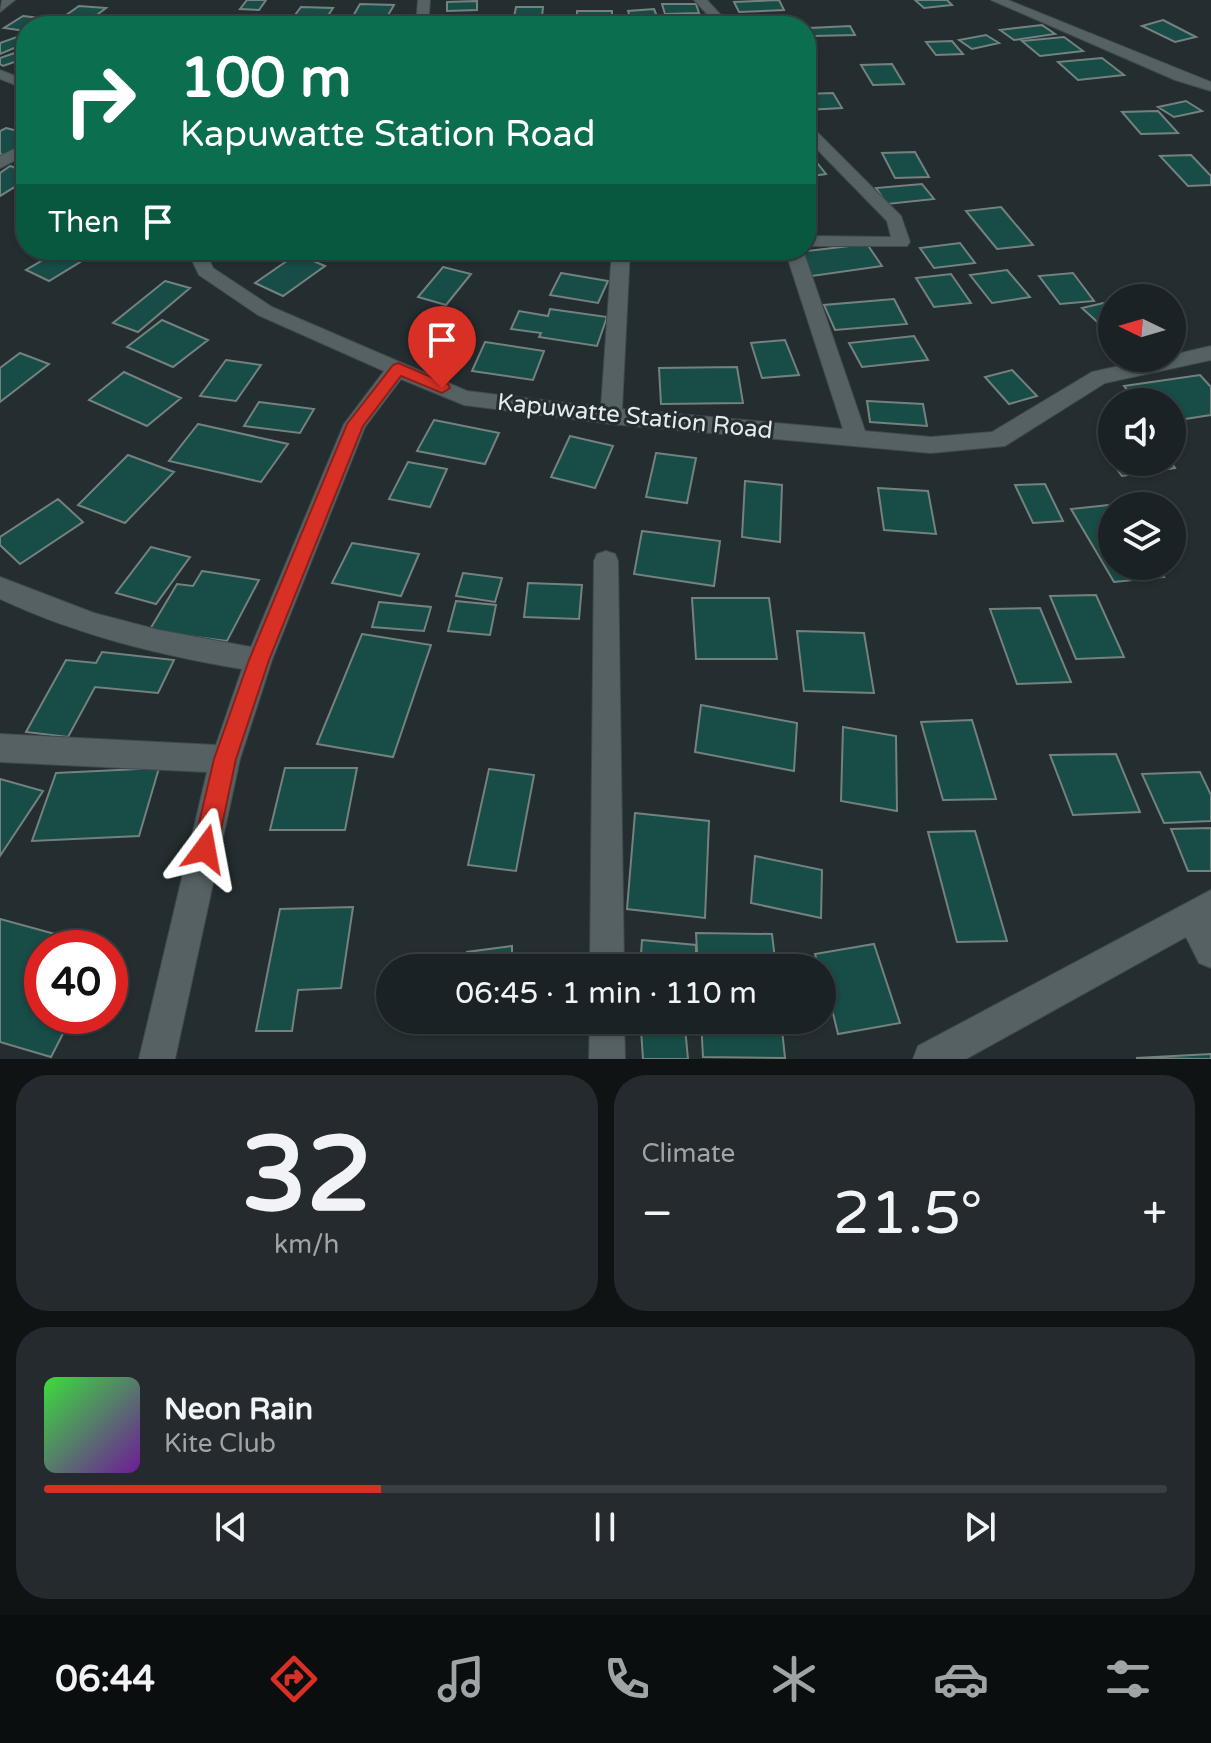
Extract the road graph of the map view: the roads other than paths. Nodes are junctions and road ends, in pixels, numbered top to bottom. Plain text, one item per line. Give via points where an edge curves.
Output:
1 (9, 0) edge
2 (700, 0) edge
3 (997, 0) edge
4 (0, 8) edge
5 (715, 16) edge
6 (1211, 87) edge
7 (816, 139) edge
8 (816, 241) edge
9 (200, 260) edge
10 (620, 260) edge
11 (797, 260) edge
12 (1211, 353) edge
13 (398, 368) junction
14 (611, 416) junction
15 (857, 439) junction
16 (606, 561) dead end
17 (0, 587) edge
18 (259, 660) junction
19 (0, 748) edge
20 (225, 759) junction
21 (1202, 911) edge
22 (1211, 951) edge
23 (607, 954) edge
24 (607, 1034) edge
25 (157, 1059) edge
26 (607, 1059) edge
27 (931, 1059) edge

1 - 4 street
2 - 5 street
3 - 6 street
7 - 8 street via 895,220 901,242
9 - 13 street, Kapuwatte Station Road via 205,271 265,311
10 - 14 street
11 - 15 street
12 - 15 street, Kapuwatte Station Road via 1099,377 997,440 931,445
13 - 14 street, Kapuwatte Station Road via 464,398
13 - 18 street via 355,424
14 - 15 street, Kapuwatte Station Road
16 - 23 street
17 - 18 street via 33,603 175,646
18 - 20 street
19 - 20 street
20 - 25 street
21 - 22 street
21 - 27 street
24 - 26 street

